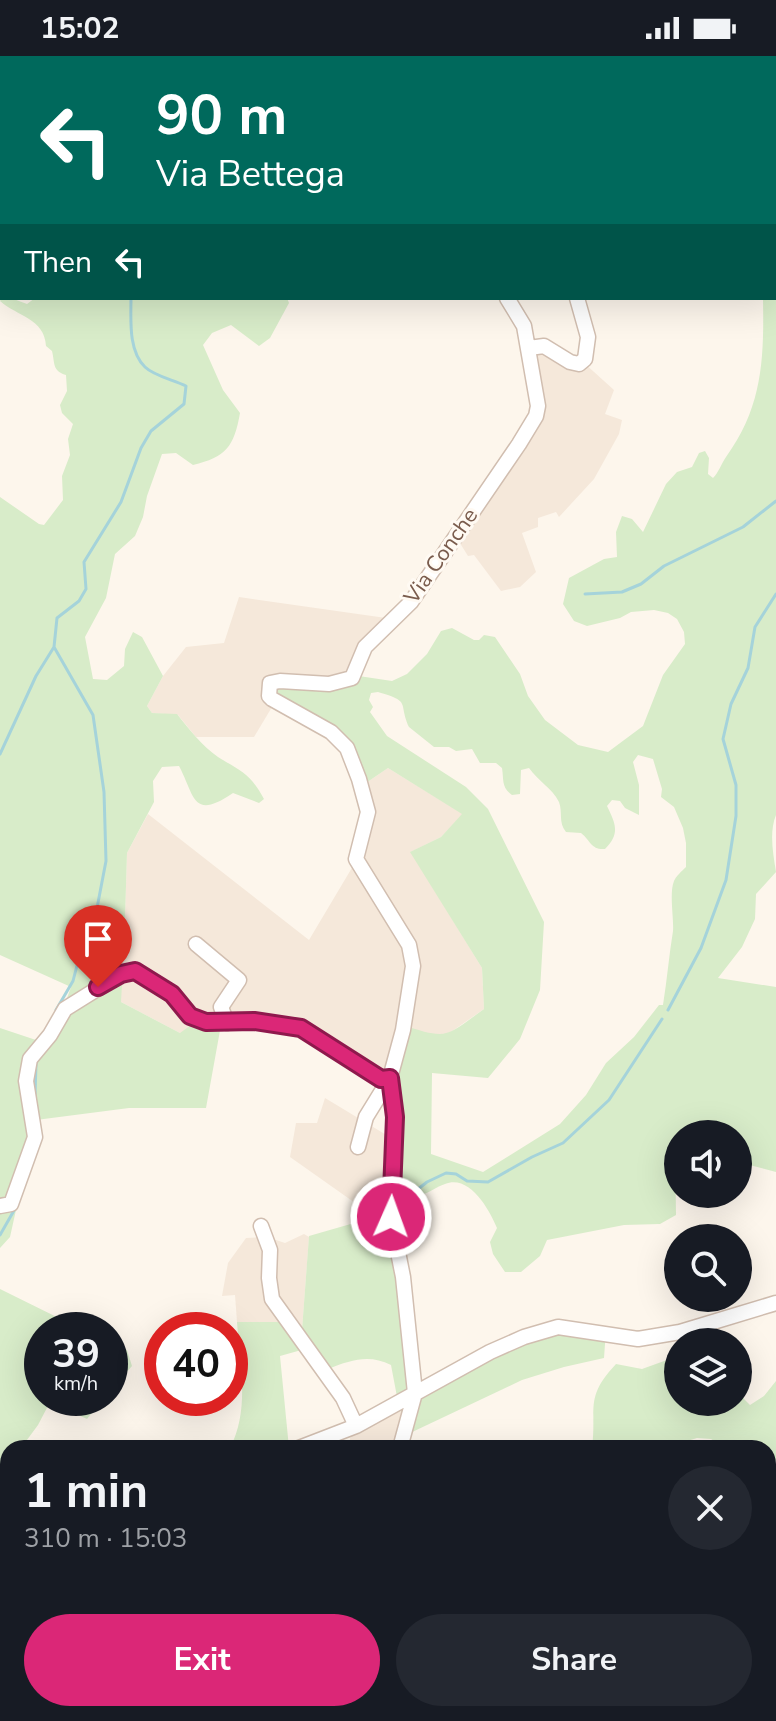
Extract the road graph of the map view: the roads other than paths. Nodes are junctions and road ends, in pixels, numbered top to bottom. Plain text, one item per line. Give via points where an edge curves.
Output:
1 (508, 300) edge
2 (578, 300) edge
3 (529, 348) junction
4 (196, 944) dead end
5 (227, 1023) junction
6 (390, 1078) junction
7 (358, 1147) dead end
8 (0, 1206) edge
9 (261, 1226) dead end
10 (776, 1303) edge
11 (415, 1393) junction
12 (356, 1426) junction
13 (320, 1440) edge
14 (402, 1440) edge

1 - 3 street, Via Conche via 524,326
2 - 3 street via 588,337 585,359 579,364 544,346
3 - 6 street, Via Conche via 536,416 411,602 365,647 352,678 329,684 270,683 272,699 331,732 347,748 359,779 368,812 356,859 409,945 413,966
4 - 5 street via 239,980 221,1007
5 - 6 street via 301,1028 381,1079
5 - 8 street via 190,1016 172,994 135,971 121,974 65,1009 30,1059 26,1081 35,1137 11,1204
6 - 7 street via 366,1117
6 - 11 street, Via Conche via 395,1117 391,1217
9 - 12 street via 270,1250 272,1299 343,1398
10 - 11 street via 638,1339 558,1327 490,1352
11 - 12 street
11 - 14 street
12 - 13 street

